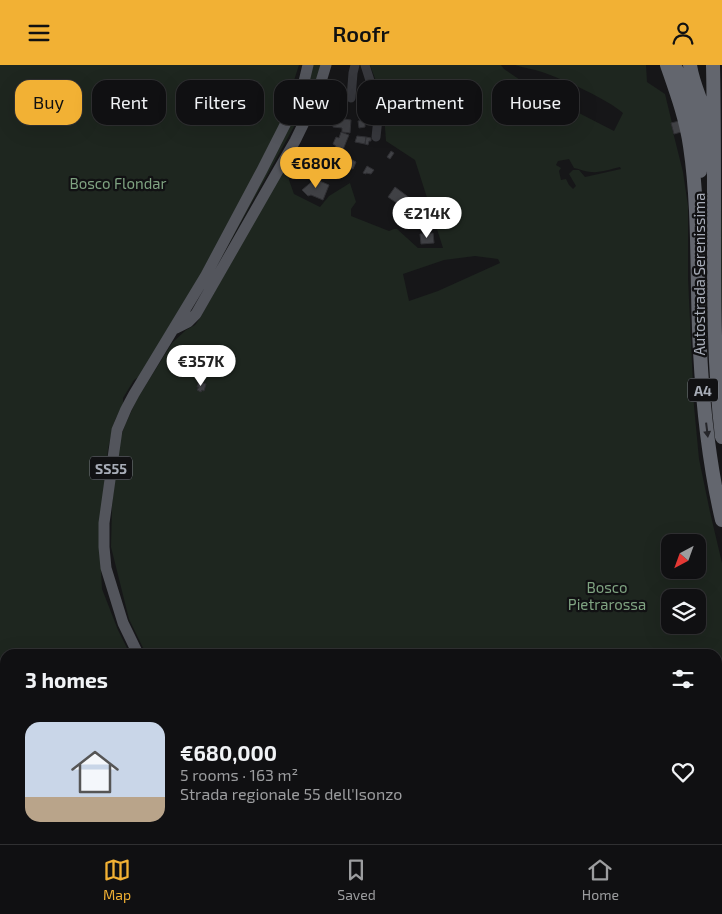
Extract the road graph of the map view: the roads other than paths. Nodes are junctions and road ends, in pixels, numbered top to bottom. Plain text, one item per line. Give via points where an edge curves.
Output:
1 (308, 65) edge
2 (326, 65) edge
3 (355, 65) edge
4 (365, 65) edge
5 (663, 65) edge
6 (670, 65) edge
7 (690, 65) edge
8 (699, 65) edge
9 (706, 65) edge
10 (713, 65) edge
11 (719, 65) edge
12 (351, 99) dead end
13 (722, 99) edge
14 (722, 121) edge
15 (376, 137) dead end
16 (714, 170) junction
17 (698, 259) junction
18 (174, 329) junction
19 (722, 437) edge
20 (722, 520) edge
21 (136, 649) edge

1 - 18 main road via 293,109
2 - 18 main road via 316,99 295,141 213,285 196,313 188,322
3 - 12 street
4 - 15 street via 378,109
5 - 17 highway via 689,166
6 - 17 highway, A4 via 690,144
7 - 16 highway, A4 via 708,122
8 - 16 highway, A4 via 711,130
9 - 16 highway, A4 via 705,89
10 - 16 highway, A4
11 - 16 highway, A4
13 - 16 highway, A4
14 - 16 highway, A4
16 - 19 highway, Autostrada Serenissima / A4 via 715,350
17 -> 20 highway, Autostrada Serenissima / A4 via 704,407 710,461
18 - 21 main road, SS55 via 134,394 117,430 104,523 106,569 123,623

